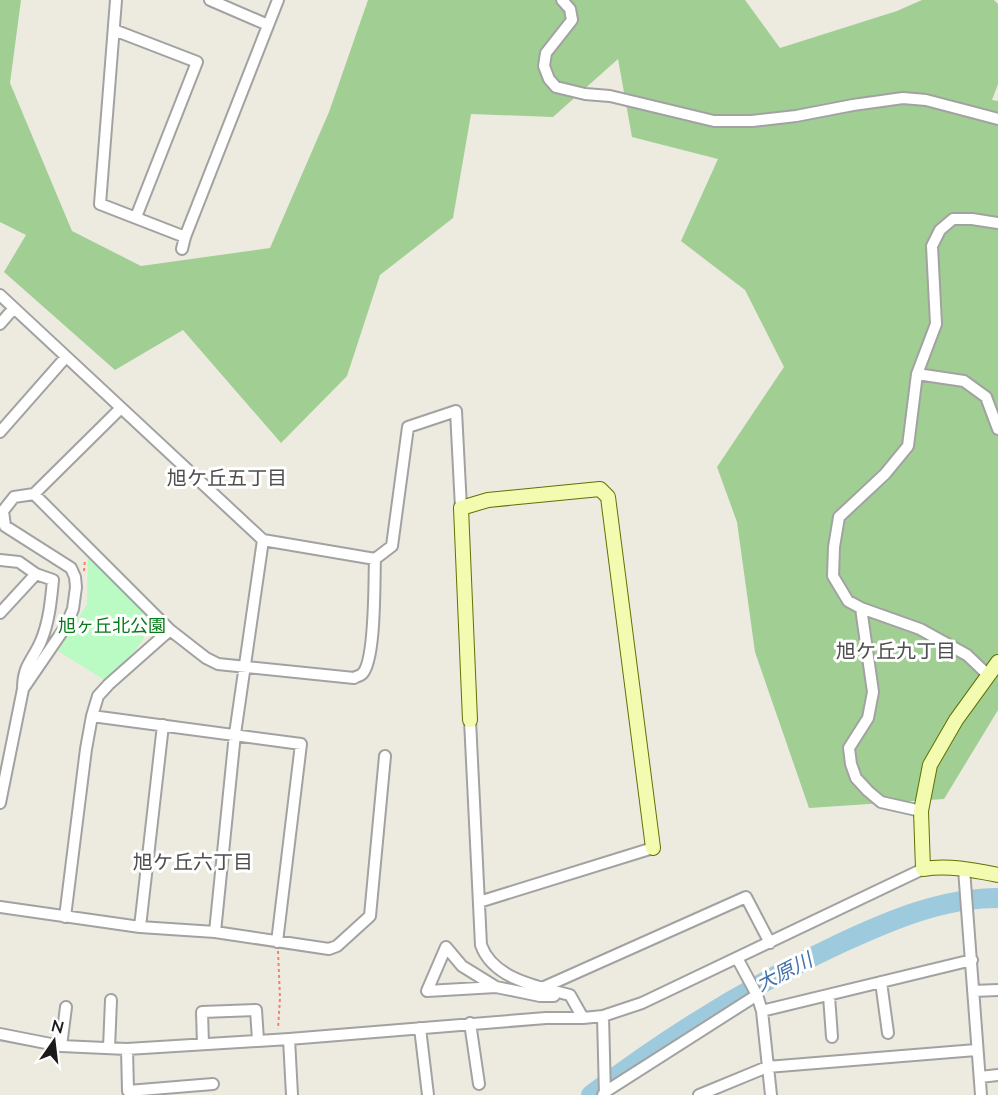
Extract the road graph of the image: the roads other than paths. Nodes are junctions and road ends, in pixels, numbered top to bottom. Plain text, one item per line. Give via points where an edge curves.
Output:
1 (116, 0) edge
2 (210, 0) edge
3 (278, 0) edge
4 (562, 0) edge
5 (268, 25) junction
6 (114, 30) junction
7 (998, 118) edge
8 (136, 217) junction
9 (998, 223) edge
10 (185, 237) junction
11 (182, 249) dead end
12 (0, 295) edge
13 (14, 308) junction
14 (0, 324) edge
15 (66, 357) junction
16 (917, 374) junction
17 (121, 408) junction
18 (998, 429) edge
19 (0, 432) edge
20 (34, 494) junction
21 (461, 508) junction
22 (263, 540) junction
23 (375, 559) junction
24 (0, 560) edge
25 (36, 574) junction
26 (861, 608) junction
27 (0, 613) edge
28 (170, 630) junction
29 (998, 662) edge
30 (245, 668) junction
31 (988, 675) junction
32 (23, 689) junction
33 (92, 716) junction
34 (470, 720) joint
35 (164, 725) junction
36 (235, 735) junction
37 (385, 756) dead end
38 (3, 770) edge
39 (0, 803) edge
40 (921, 811) junction
41 (653, 848) joint
42 (964, 868) junction
43 (923, 869) junction
44 (998, 875) edge
45 (478, 902) junction
46 (0, 908) edge
47 (65, 917) junction
48 (140, 927) junction
49 (215, 932) junction
50 (277, 942) junction
51 (770, 943) junction
52 (736, 958) junction
53 (972, 960) junction
54 (881, 982) junction
55 (496, 987) junction
56 (542, 988) junction
57 (998, 990) edge
58 (973, 991) junction
59 (570, 995) junction
60 (757, 995) junction
61 (829, 996) junction
62 (111, 1000) dead end
63 (66, 1007) dead end
64 (762, 1011) junction
65 (603, 1016) junction
66 (583, 1018) junction
67 (470, 1023) junction
68 (420, 1028) junction
69 (888, 1033) dead end
70 (0, 1034) edge
71 (832, 1036) dead end
72 (289, 1039) junction
73 (258, 1040) junction
74 (203, 1044) junction
75 (62, 1046) junction
76 (109, 1048) junction
77 (127, 1049) junction
78 (976, 1050) junction
79 (767, 1067) junction
80 (998, 1075) edge
81 (980, 1077) junction
82 (213, 1084) dead end
83 (479, 1084) dead end
84 (605, 1094) edge
85 (292, 1095) edge
86 (428, 1095) edge
87 (699, 1095) edge
88 (771, 1095) edge
89 (981, 1095) edge

1 - 6 street
2 - 5 street
3 - 5 street
4 - 7 street via 570,9 572,20 546,53 544,66 556,87 714,121 796,116 903,98
5 - 10 street
6 - 8 street via 100,204
6 - 8 street via 197,62
8 - 10 street
9 - 16 street via 953,219 940,230 932,246 936,324
10 - 11 street
12 - 13 street
13 - 14 street
13 - 15 street
15 - 17 street
15 - 19 street
16 - 18 street via 964,381 986,397
16 - 26 street via 908,446 885,474 839,517 833,576 848,601
17 - 20 street
17 - 22 street
20 - 28 street
20 - 32 street via 14,497 3,511 5,526 71,568 76,598 66,626
21 - 23 street via 456,411 408,427 392,546
21 - 34 street
21 - 41 street via 488,500 600,489 608,497
22 - 23 street
22 - 30 street
23 - 30 street via 372,634 363,673 354,678
24 - 25 street via 19,562
25 - 27 street
25 - 32 street via 53,580 51,604 41,642 23,672
26 - 31 street via 920,629 967,656
26 - 40 street via 873,692 867,718 849,748 850,764 856,778 881,802
28 - 30 street via 206,658
28 - 33 street via 98,696
29 - 31 street
30 - 36 street
31 - 40 street via 930,765
32 - 38 street
33 - 35 street
33 - 47 street
34 - 45 street
35 - 36 street
35 - 48 street
36 - 49 street
36 - 50 street via 301,744
37 - 50 street via 370,915 329,949
38 - 39 street
40 - 43 street
41 - 45 street
42 - 43 street
42 - 44 street
42 - 53 street
43 - 51 street
45 - 56 street via 484,954 499,971
46 - 47 street
47 - 48 street
48 - 49 street
49 - 50 street
51 - 52 street
51 - 56 street via 746,897
52 - 60 street
52 - 65 street via 642,1003
53 - 54 street
53 - 58 street
54 - 61 street
54 - 69 street
55 - 55 street via 473,988 427,991 446,947 462,966
55 - 59 street via 540,996
56 - 59 street
57 - 58 street
58 - 78 street
59 - 66 street
60 - 64 street
60 - 84 street
61 - 64 street
61 - 71 street
62 - 76 street
63 - 75 street
64 - 79 street
65 - 66 street
65 - 84 street
66 - 67 street
67 - 68 street
67 - 83 street
68 - 72 street
68 - 86 street
70 - 75 street
72 - 73 street
72 - 85 street
73 - 74 street
73 - 74 street via 256,1010 202,1012
74 - 77 street
75 - 76 street
76 - 77 street
77 - 82 street via 128,1091
78 - 79 street
78 - 81 street
79 - 87 street
79 - 88 street
80 - 81 street
81 - 89 street

